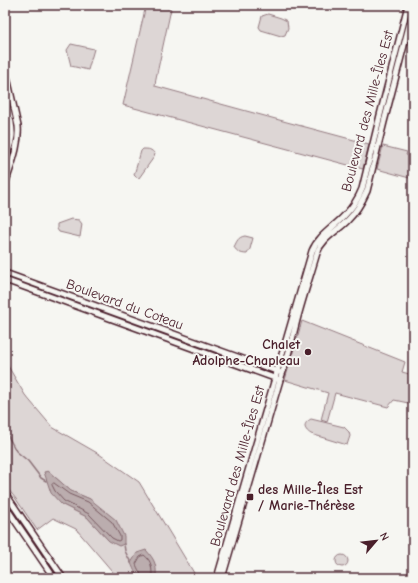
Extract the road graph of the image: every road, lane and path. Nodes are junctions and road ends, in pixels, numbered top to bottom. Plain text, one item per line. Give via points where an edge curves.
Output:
1 (408, 5) edge
2 (413, 11) edge
3 (5, 68) edge
4 (5, 98) edge
5 (5, 161) edge
6 (5, 185) edge
7 (5, 273) edge
8 (5, 280) edge
9 (280, 372) junction
10 (277, 379) junction
11 (5, 493) edge
12 (5, 506) edge
13 (54, 578) edge
14 (63, 578) edge
15 (217, 578) edge
16 (222, 578) edge

1 - 9 street, Boulevard des Mille-Îles Est via 362,189 348,212 314,248 301,287
2 - 9 street, Boulevard des Mille-Îles Est via 368,187 355,213 325,240 318,250 292,342
3 - 6 street via 19,133
4 - 5 street via 12,135
7 - 9 street, Boulevard du Coteau
8 - 10 street, Boulevard du Coteau
9 - 10 street, Boulevard des Mille-Îles Est
10 - 15 street, Boulevard des Mille-Îles Est
10 - 16 street, Boulevard des Mille-Îles Est
11 - 14 street
12 - 13 street

